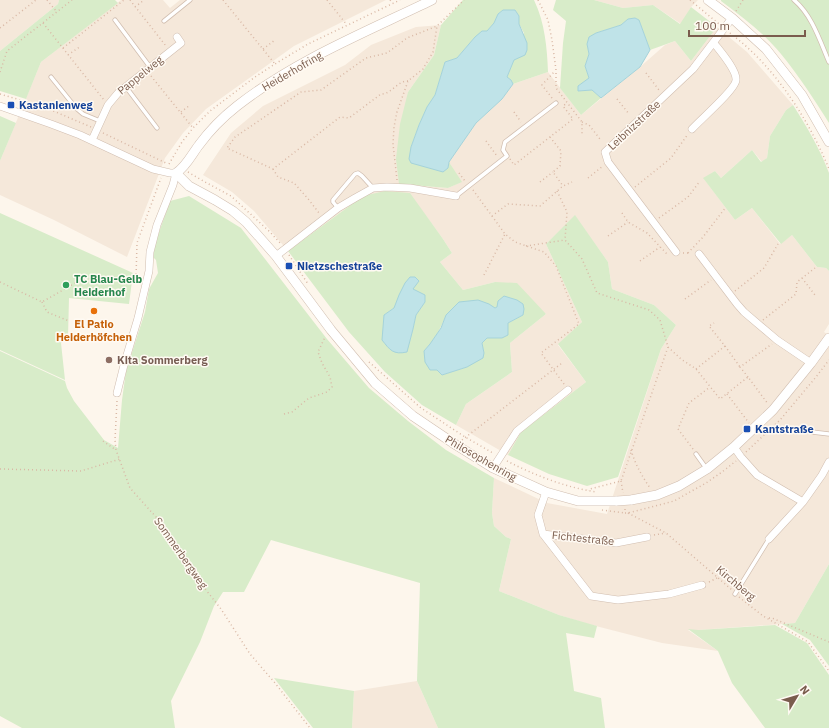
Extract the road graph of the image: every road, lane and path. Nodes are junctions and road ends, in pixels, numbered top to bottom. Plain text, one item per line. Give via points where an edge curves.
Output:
1 (36, 0) edge
2 (48, 0) edge
3 (72, 0) edge
4 (124, 0) edge
5 (130, 0) edge
6 (144, 0) edge
7 (190, 0) edge
8 (223, 0) edge
9 (328, 0) edge
10 (390, 0) edge
11 (432, 0) edge
12 (464, 0) edge
13 (538, 0) edge
14 (690, 0) edge
15 (743, 0) edge
16 (794, 0) edge
17 (710, 1) edge
18 (393, 4) dead end
19 (135, 7) junction
20 (57, 12) junction
21 (733, 16) junction
22 (115, 20) dead end
23 (164, 21) dead end
24 (43, 23) junction
25 (347, 25) dead end
26 (437, 26) junction
27 (0, 28) edge
28 (724, 28) junction
29 (177, 37) dead end
30 (275, 40) dead end
31 (714, 43) junction
32 (80, 46) dead end
33 (63, 48) junction
34 (263, 50) junction
35 (170, 52) junction
36 (68, 55) junction
37 (829, 62) edge
38 (275, 64) dead end
39 (148, 69) junction
40 (556, 70) junction
41 (0, 72) edge
42 (646, 73) dead end
43 (51, 77) dead end
44 (408, 81) junction
45 (125, 87) junction
46 (659, 90) dead end
47 (0, 94) edge
48 (617, 99) dead end
49 (556, 103) joint
50 (567, 103) junction
51 (190, 105) dead end
52 (0, 106) edge
53 (108, 106) junction
54 (181, 112) junction
55 (514, 112) dead end
56 (629, 114) dead end
57 (100, 121) junction
58 (582, 122) junction
59 (525, 127) junction
60 (157, 128) dead end
61 (193, 128) dead end
62 (692, 129) joint
63 (97, 130) junction
64 (582, 136) dead end
65 (550, 137) junction
66 (600, 139) dead end
67 (92, 140) junction
68 (486, 141) dead end
69 (829, 142) edge
70 (507, 156) junction
71 (500, 161) junction
72 (608, 162) junction
73 (168, 165) dead end
74 (273, 169) junction
75 (829, 169) edge
76 (179, 171) junction
77 (553, 172) junction
78 (459, 173) dead end
79 (588, 178) dead end
80 (700, 181) dead end
81 (540, 182) dead end
82 (572, 182) dead end
83 (469, 186) junction
84 (564, 186) junction
85 (373, 188) junction
86 (398, 188) junction
87 (630, 191) junction
88 (557, 192) junction
89 (456, 196) joint
90 (726, 207) dead end
91 (338, 208) junction
92 (622, 213) dead end
93 (492, 216) junction
94 (324, 219) junction
95 (628, 222) junction
96 (653, 222) junction
97 (505, 234) junction
98 (608, 236) dead end
99 (565, 240) junction
100 (778, 244) dead end
101 (526, 246) junction
102 (660, 247) junction
103 (285, 250) junction
104 (676, 252) junction
105 (688, 253) junction
106 (699, 254) joint
107 (276, 256) junction
108 (640, 261) dead end
109 (815, 268) dead end
110 (484, 275) dead end
111 (802, 278) junction
112 (142, 279) dead end
113 (0, 282) edge
114 (708, 282) dead end
115 (310, 288) dead end
116 (730, 294) junction
117 (815, 296) dead end
118 (685, 299) dead end
119 (42, 302) junction
120 (68, 321) dead end
121 (714, 323) dead end
122 (759, 324) junction
123 (327, 333) dead end
124 (829, 338) edge
125 (777, 340) junction
126 (725, 346) junction
127 (668, 347) junction
128 (368, 361) dead end
129 (562, 362) dead end
130 (811, 363) junction
131 (740, 367) junction
132 (553, 369) junction
133 (696, 369) junction
134 (748, 377) junction
135 (710, 387) junction
136 (568, 390) joint
137 (117, 393) joint
138 (727, 394) junction
139 (773, 410) junction
140 (284, 414) dead end
141 (745, 418) dead end
142 (812, 432) dead end
143 (829, 434) edge
144 (465, 437) junction
145 (103, 441) dead end
146 (456, 445) junction
147 (734, 447) junction
148 (116, 450) junction
149 (631, 450) junction
150 (694, 450) dead end
151 (696, 454) dead end
152 (499, 457) junction
153 (120, 459) junction
154 (829, 462) edge
155 (493, 468) junction
156 (0, 469) edge
157 (707, 469) junction
158 (652, 490) dead end
159 (587, 491) junction
160 (546, 492) junction
161 (602, 493) dead end
162 (803, 502) junction
163 (628, 513) dead end
164 (666, 533) junction
165 (543, 534) junction
166 (647, 537) joint
167 (769, 539) joint
168 (718, 578) junction
169 (702, 585) joint
170 (735, 594) junction
171 (769, 618) junction
172 (829, 642) edge
173 (829, 670) edge
174 (310, 728) edge

1 - 27 path
2 - 20 path
3 - 20 path
4 - 33 path
5 - 19 path
6 - 19 path
7 - 23 lane
8 - 34 path
9 - 25 path
10 - 18 path
11 - 76 street, Heiderhofring via 294,68 258,91 216,125
12 - 26 path
13 - 40 path via 548,20
14 - 28 path
15 - 21 path
16 - 37 lane via 807,14
17 - 21 street
19 - 35 path
20 - 24 path
21 - 28 street, Leibnizstraße
21 - 69 street via 766,48 802,95
22 - 39 lane
24 - 33 path
24 - 41 path via 7,51
26 - 44 path via 434,52 423,69
26 - 74 path via 408,38 387,53 366,58 321,90 301,92 235,137 226,148
28 - 31 street, Leibnizstraße
28 - 75 path via 770,70 810,129
29 - 35 street, Pappelweg via 181,43
30 - 34 path
31 - 62 street via 733,69 736,80
31 - 72 street, Leibnizstraße via 693,69 605,152
32 - 36 path
33 - 36 path
34 - 38 path
35 - 39 street, Pappelweg
36 - 53 path
39 - 45 street, Pappelweg
39 - 54 path
40 - 49 path via 542,85
40 - 50 path via 556,88
42 - 46 path
43 - 57 lane via 76,108
44 - 74 path via 403,81 386,94 381,94 349,118 340,117
44 - 86 path via 397,112 392,144
45 - 53 street, Pappelweg
45 - 60 lane
47 - 63 path via 44,106
48 - 56 path
49 - 59 lane
50 - 58 path
50 - 65 path via 563,106 573,119
51 - 54 path
52 - 67 street
53 - 57 street, Pappelweg
54 - 61 path
55 - 59 path
57 - 63 street, Pappelweg
58 - 64 path
58 - 66 path via 589,125
59 - 70 lane via 505,142 503,150
62 - 87 path via 671,158
63 - 67 street, Pappelweg
63 - 73 path
65 - 70 path via 514,165
65 - 77 path via 561,151 560,166
67 - 76 street via 153,169 170,173
68 - 71 path
70 - 71 lane
71 - 83 lane
72 - 79 path
72 - 87 street, Leibnizstraße
74 - 94 path via 278,177 294,183
76 - 103 path via 231,196 270,232
76 - 107 street, Philosophenring via 189,186 216,200 246,222
76 - 137 street via 157,225 143,298
77 - 81 path
77 - 84 path
78 - 83 path
80 - 96 path via 688,197
82 - 84 path
83 - 89 lane
83 - 93 path
84 - 88 path
85 - 86 street
85 - 91 street
85 - 91 lane via 361,175 355,174 333,200
86 - 89 street
87 - 96 street, Leibnizstraße
88 - 93 path via 540,206 508,204
88 - 99 path via 567,212
90 - 105 path
91 - 94 street
92 - 95 path
93 - 97 path
94 - 103 street
95 - 98 path
95 - 102 path via 647,233
96 - 104 street, Leibnizstraße
97 - 101 path
97 - 110 path
99 - 101 path
99 - 127 path via 582,259 597,293 649,310 660,320
100 - 116 path via 764,268
101 - 132 path via 544,252 556,266 579,324 541,353
102 - 104 path via 667,254
102 - 108 path
103 - 107 street
103 - 115 path
104 - 105 path
105 - 106 path
106 - 116 street
107 - 146 street, Philosophenring via 331,330 375,383 413,416
109 - 111 path
111 - 117 path
111 - 122 path via 797,282 796,294
112 - 119 path via 82,279
113 - 119 path
114 - 118 path
116 - 122 street via 744,312
119 - 120 path via 47,312
121 - 126 path via 710,326
122 - 125 street
123 - 140 path via 318,352 332,387 327,392 309,398 292,412
124 - 130 street, Philosophenring
125 - 130 street
125 - 131 path
126 - 131 path
126 - 133 path
127 - 133 path
127 - 149 path
128 - 144 path via 421,408
129 - 132 path
130 - 139 street, Philosophenring
131 - 134 path
132 - 136 path
132 - 144 path
133 - 135 path
134 - 138 path
134 - 139 path
135 - 138 path via 720,399
135 - 150 path via 689,403 678,428
136 - 152 street via 517,431
137 - 148 path, Sommerbergweg
138 - 141 path
139 - 147 street, Philosophenring
142 - 143 lane
144 - 146 path
144 - 152 path
145 - 148 path
146 - 155 street, Philosophenring
147 - 157 street, Philosophenring
147 - 162 street via 757,475
148 - 153 path, Sommerbergweg
149 - 158 path
149 - 159 path via 621,481 590,488
151 - 157 lane
152 - 155 street
152 - 159 path via 552,481
153 - 156 path via 81,471
153 - 174 path, Sommerbergweg via 130,488 176,543 195,576 221,609 250,654
154 - 162 street
155 - 160 street, Philosophenring
157 - 160 street, Philosophenring, bridge via 671,489 631,500 578,501
159 - 161 path
160 - 165 street, Fichtestraße via 538,515
162 - 167 street
163 - 164 path, Kirchberg
164 - 166 path
164 - 168 path, Kirchberg
165 - 166 street, Fichtestraße via 616,543
165 - 169 street, Fichtestraße via 591,596 618,600 669,594
167 - 170 lane
168 - 169 path
168 - 170 path, Kirchberg
170 - 171 path, Kirchberg
171 - 172 path
171 - 173 path, Kirchberg via 808,642

